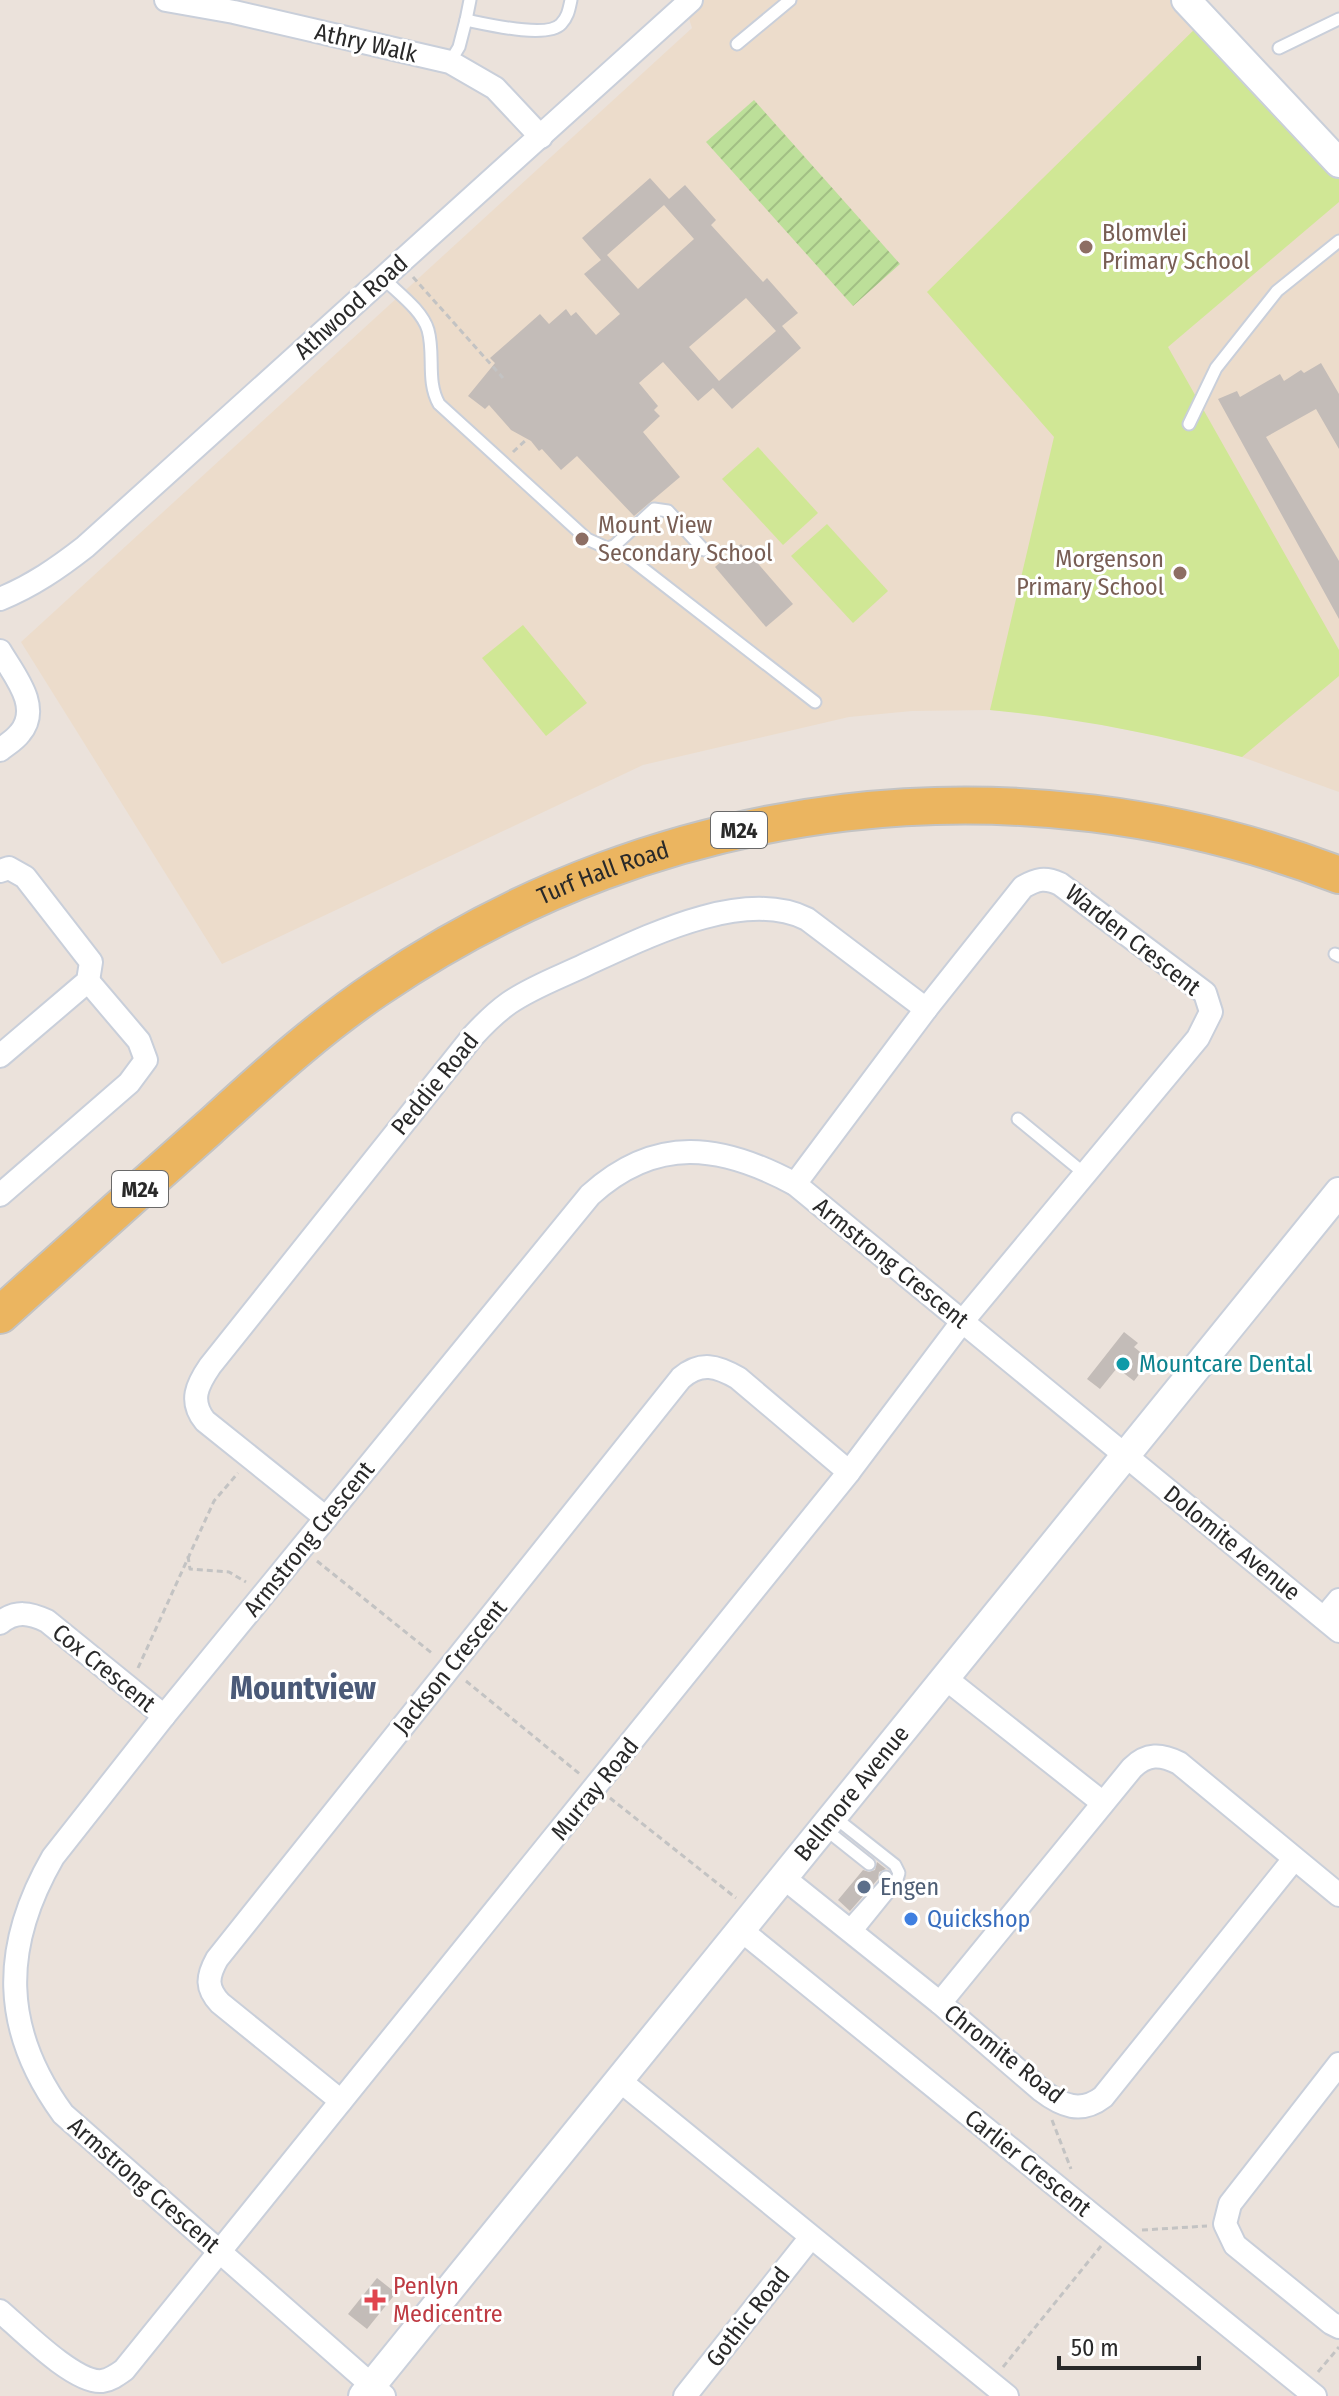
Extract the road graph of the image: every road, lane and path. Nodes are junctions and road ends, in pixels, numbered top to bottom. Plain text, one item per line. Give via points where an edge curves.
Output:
1 (166, 0) edge
2 (470, 0) edge
3 (571, 0) edge
4 (691, 0) edge
5 (790, 0) edge
6 (1186, 0) edge
7 (1339, 19) edge
8 (466, 20) junction
9 (737, 44) dead end
10 (1279, 48) dead end
11 (450, 62) junction
12 (541, 137) junction
13 (1339, 163) edge
14 (1339, 241) edge
15 (411, 274) dead end
16 (383, 278) junction
17 (503, 378) dead end
18 (1189, 424) dead end
19 (614, 546) junction
20 (704, 550) dead end
21 (0, 599) edge
22 (0, 651) edge
23 (815, 702) dead end
24 (0, 750) edge
25 (0, 871) edge
26 (1339, 875) edge
27 (88, 981) junction
28 (926, 1009) junction
29 (0, 1056) edge
30 (1018, 1119) dead end
31 (1085, 1174) junction
32 (795, 1184) junction
33 (1339, 1192) edge
34 (0, 1195) edge
35 (0, 1315) edge
36 (962, 1322) junction
37 (1125, 1456) junction
38 (251, 1458) junction
39 (849, 1472) junction
40 (326, 1518) junction
41 (188, 1556) junction
42 (306, 1561) dead end
43 (265, 1593) junction
44 (1339, 1600) edge
45 (0, 1623) edge
46 (1331, 1624) edge
47 (442, 1661) dead end
48 (457, 1673) dead end
49 (945, 1678) junction
50 (125, 1684) junction
51 (164, 1716) junction
52 (588, 1780) dead end
53 (604, 1793) dead end
54 (1103, 1803) junction
55 (828, 1822) junction
56 (1294, 1859) junction
57 (869, 1864) dead end
58 (886, 1877) dead end
59 (784, 1878) junction
60 (1339, 1895) edge
61 (743, 1918) junction
62 (850, 1931) junction
63 (940, 2003) junction
64 (1339, 2064) edge
65 (619, 2080) junction
66 (1041, 2090) junction
67 (341, 2101) junction
68 (1072, 2173) dead end
69 (1225, 2224) junction
70 (1113, 2232) junction
71 (811, 2237) junction
72 (221, 2251) junction
73 (0, 2311) edge
74 (1339, 2327) edge
75 (1339, 2347) edge
76 (998, 2389) edge
77 (1310, 2392) edge
78 (373, 2393) edge
79 (691, 2394) edge

1 - 11 street, Athry Walk
2 - 8 lane
3 - 8 lane via 568,14 551,30
4 - 12 street, Athwood Road
5 - 9 lane
6 - 13 street
7 - 10 lane
8 - 11 lane
11 - 12 street, Athry Walk via 495,88
12 - 16 street, Athwood Road
14 - 18 lane via 1277,291 1216,368
15 - 17 path
16 - 19 lane via 426,325 432,387 439,404 587,539
16 - 21 street, Athwood Road via 85,547
19 - 20 lane via 654,509 661,509
19 - 23 lane
22 - 24 street via 27,699 28,717 21,732
25 - 27 street via 9,868 25,877 91,962
26 - 35 main road, Turf Hall Road / M24 via 1170,825 1043,808 967,805 818,815 732,831 632,860 479,926 356,1003
27 - 29 street
27 - 34 street via 139,1041 146,1060 129,1083
28 - 31 street, Warden Crescent via 1023,887 1039,878 1060,884 1205,993 1211,1012 1198,1038
28 - 32 street, Warden Crescent
28 - 38 street, Peddie Road via 807,919 766,909 716,915 659,931 510,1002 473,1036 202,1377 195,1398 199,1414
30 - 31 lane
31 - 36 street, Warden Crescent
32 - 36 street, Armstrong Crescent
32 - 40 street, Armstrong Crescent via 747,1161 690,1150 648,1159 605,1182
33 - 37 street, Bellmore Avenue
36 - 37 street, Armstrong Crescent
36 - 39 street, Murray Road
37 - 46 street, Dolomite Avenue
37 - 49 street, Bellmore Avenue
38 - 40 street, Peddie Road
38 - 41 path via 214,1501
39 - 67 street, Murray Road
39 - 67 street, Jackson Crescent via 725,1370 701,1366 681,1378 210,1971 209,1988 220,2003
40 - 43 street, Armstrong Crescent
41 - 43 path via 190,1569 229,1572
41 - 50 path via 135,1673
42 - 47 path via 319,1562
43 - 51 street, Armstrong Crescent
44 - 46 street
45 - 50 street, Cox Crescent via 14,1614 33,1614
48 - 52 path
49 - 54 street
49 - 55 street, Bellmore Avenue
50 - 51 street, Cox Crescent
51 - 72 street, Armstrong Crescent via 41,1878 20,1934 16,2004 34,2068 63,2114
53 - 61 path
54 - 56 street via 1138,1761 1156,1755 1168,1758
54 - 63 street
55 - 57 lane
55 - 59 street, Bellmore Avenue
55 - 62 lane via 895,1865 899,1873 896,1883
56 - 60 street
56 - 66 street, Chromite Road via 1103,2097 1076,2107
58 - 62 lane
59 - 61 street, Bellmore Avenue
59 - 62 street, Chromite Road
61 - 65 street, Bellmore Avenue
61 - 70 street, Carlier Crescent
62 - 63 street, Chromite Road
63 - 66 street, Chromite Road
64 - 69 street via 1230,2204
65 - 71 street
65 - 78 street, Bellmore Avenue
66 - 68 path
67 - 72 street, Murray Road
69 - 70 path
69 - 74 street via 1235,2245
70 - 76 path
70 - 77 street, Carlier Crescent
71 - 76 street
71 - 79 street, Gothic Road
72 - 73 street via 124,2370 104,2381 76,2373
72 - 78 street, Armstrong Crescent
75 - 77 path

